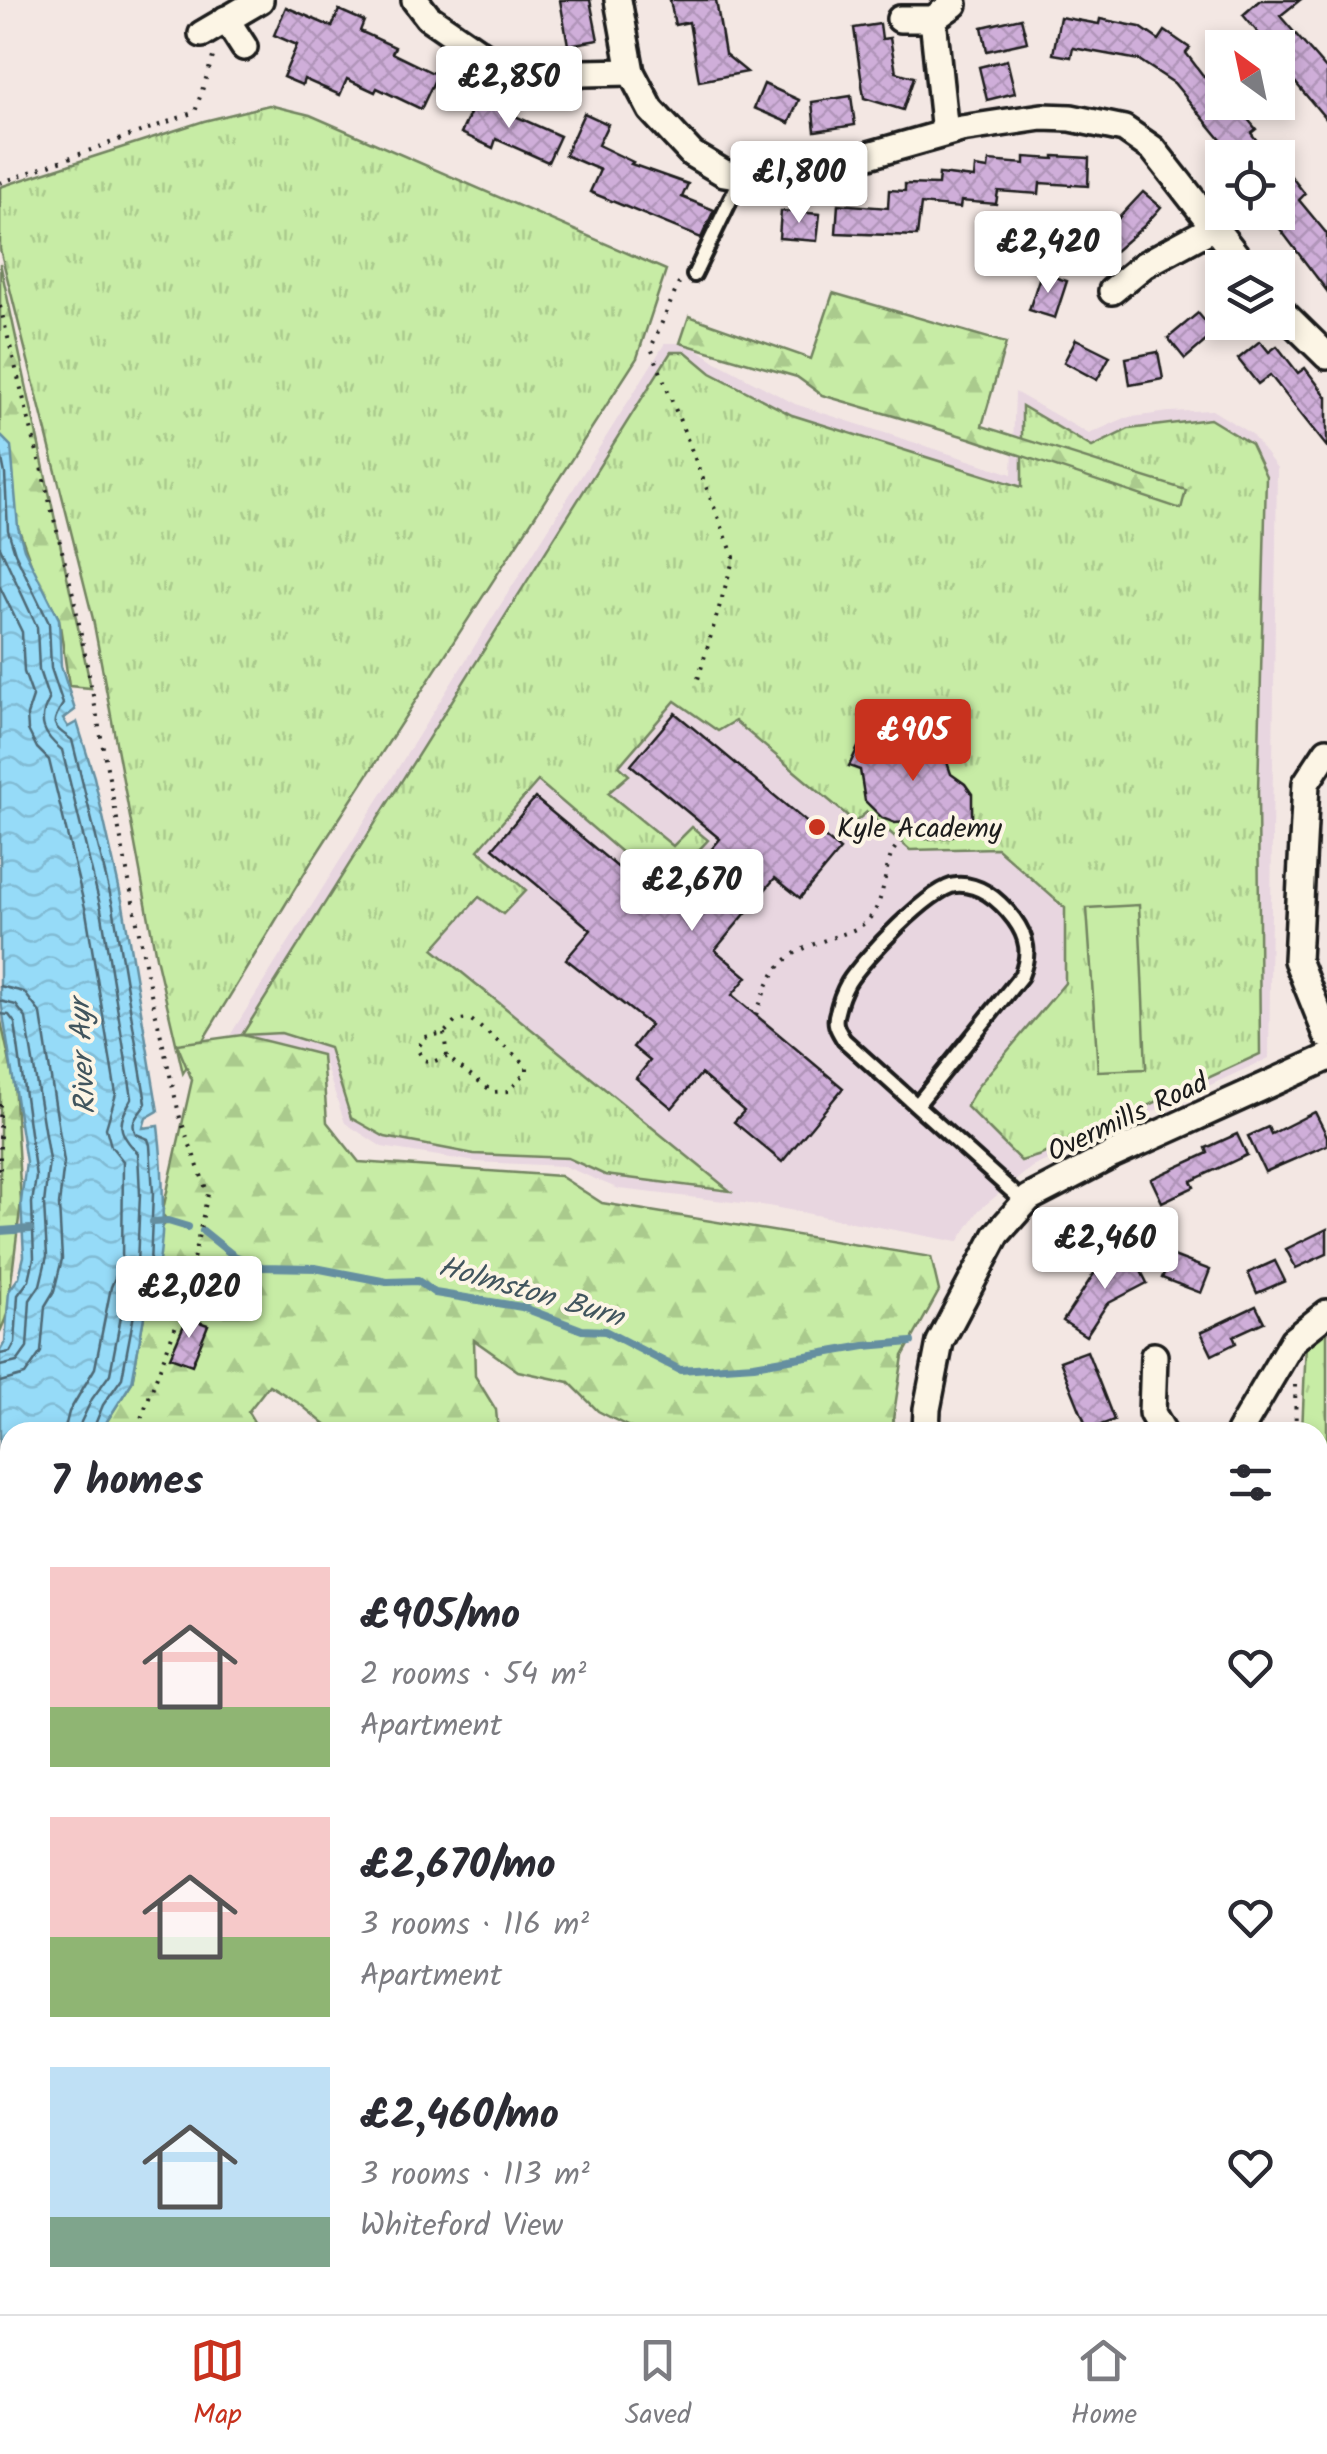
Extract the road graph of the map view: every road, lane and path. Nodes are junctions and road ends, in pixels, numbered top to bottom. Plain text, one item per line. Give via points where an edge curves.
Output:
1 (260, 0) edge
2 (415, 0) edge
3 (618, 0) edge
4 (900, 18) dead end
5 (226, 19) junction
6 (202, 34) dead end
7 (244, 47) dead end
8 (631, 72) junction
9 (945, 134) junction
10 (742, 176) junction
11 (0, 183) edge
12 (1205, 216) edge
13 (1210, 230) edge
14 (1216, 230) edge
15 (1232, 250) edge
16 (694, 275) joint
17 (1112, 291) dead end
18 (0, 306) edge
19 (1295, 325) edge
20 (1327, 356) edge
21 (696, 686) dead end
22 (1327, 751) edge
23 (911, 828) dead end
24 (756, 1016) dead end
25 (444, 1033) junction
26 (1327, 1035) edge
27 (448, 1057) junction
28 (1327, 1058) edge
29 (0, 1104) edge
30 (917, 1105) junction
31 (0, 1178) edge
32 (1024, 1203) junction
33 (1327, 1313) edge
34 (1154, 1356) dead end
35 (140, 1422) edge
36 (926, 1422) edge
37 (1157, 1422) edge
38 (1246, 1422) edge

1 - 5 street
2 - 8 street via 428,17 518,80
3 - 8 street
4 - 9 street via 944,12
5 - 6 street
5 - 7 street
5 - 11 path via 195,112
8 - 10 street via 651,110 692,154
9 - 10 street via 802,174
9 - 12 street via 1042,117 1124,129 1153,149
10 - 16 lane
13 - 17 street via 1144,265
14 - 15 street
16 - 21 path via 679,282 652,348 734,557
18 - 35 path via 74,598 150,989 208,1194 181,1312
19 - 20 street
22 - 26 street via 1306,783 1298,960
23 - 24 path via 894,849 868,920 786,958 769,977
25 - 27 path
25 - 27 path via 425,1037 417,1049 424,1060
25 - 27 path via 457,1020 470,1019 528,1070 508,1091 493,1092
28 - 32 street, Overmills Road via 1112,1154
29 - 31 path
30 - 30 lane via 844,1040 835,1014 848,983 931,894 955,885 984,890 1025,934 1028,960
30 - 32 lane
32 - 36 street, Overmills Road via 997,1234 940,1342
33 - 38 street via 1293,1340
34 - 37 street

